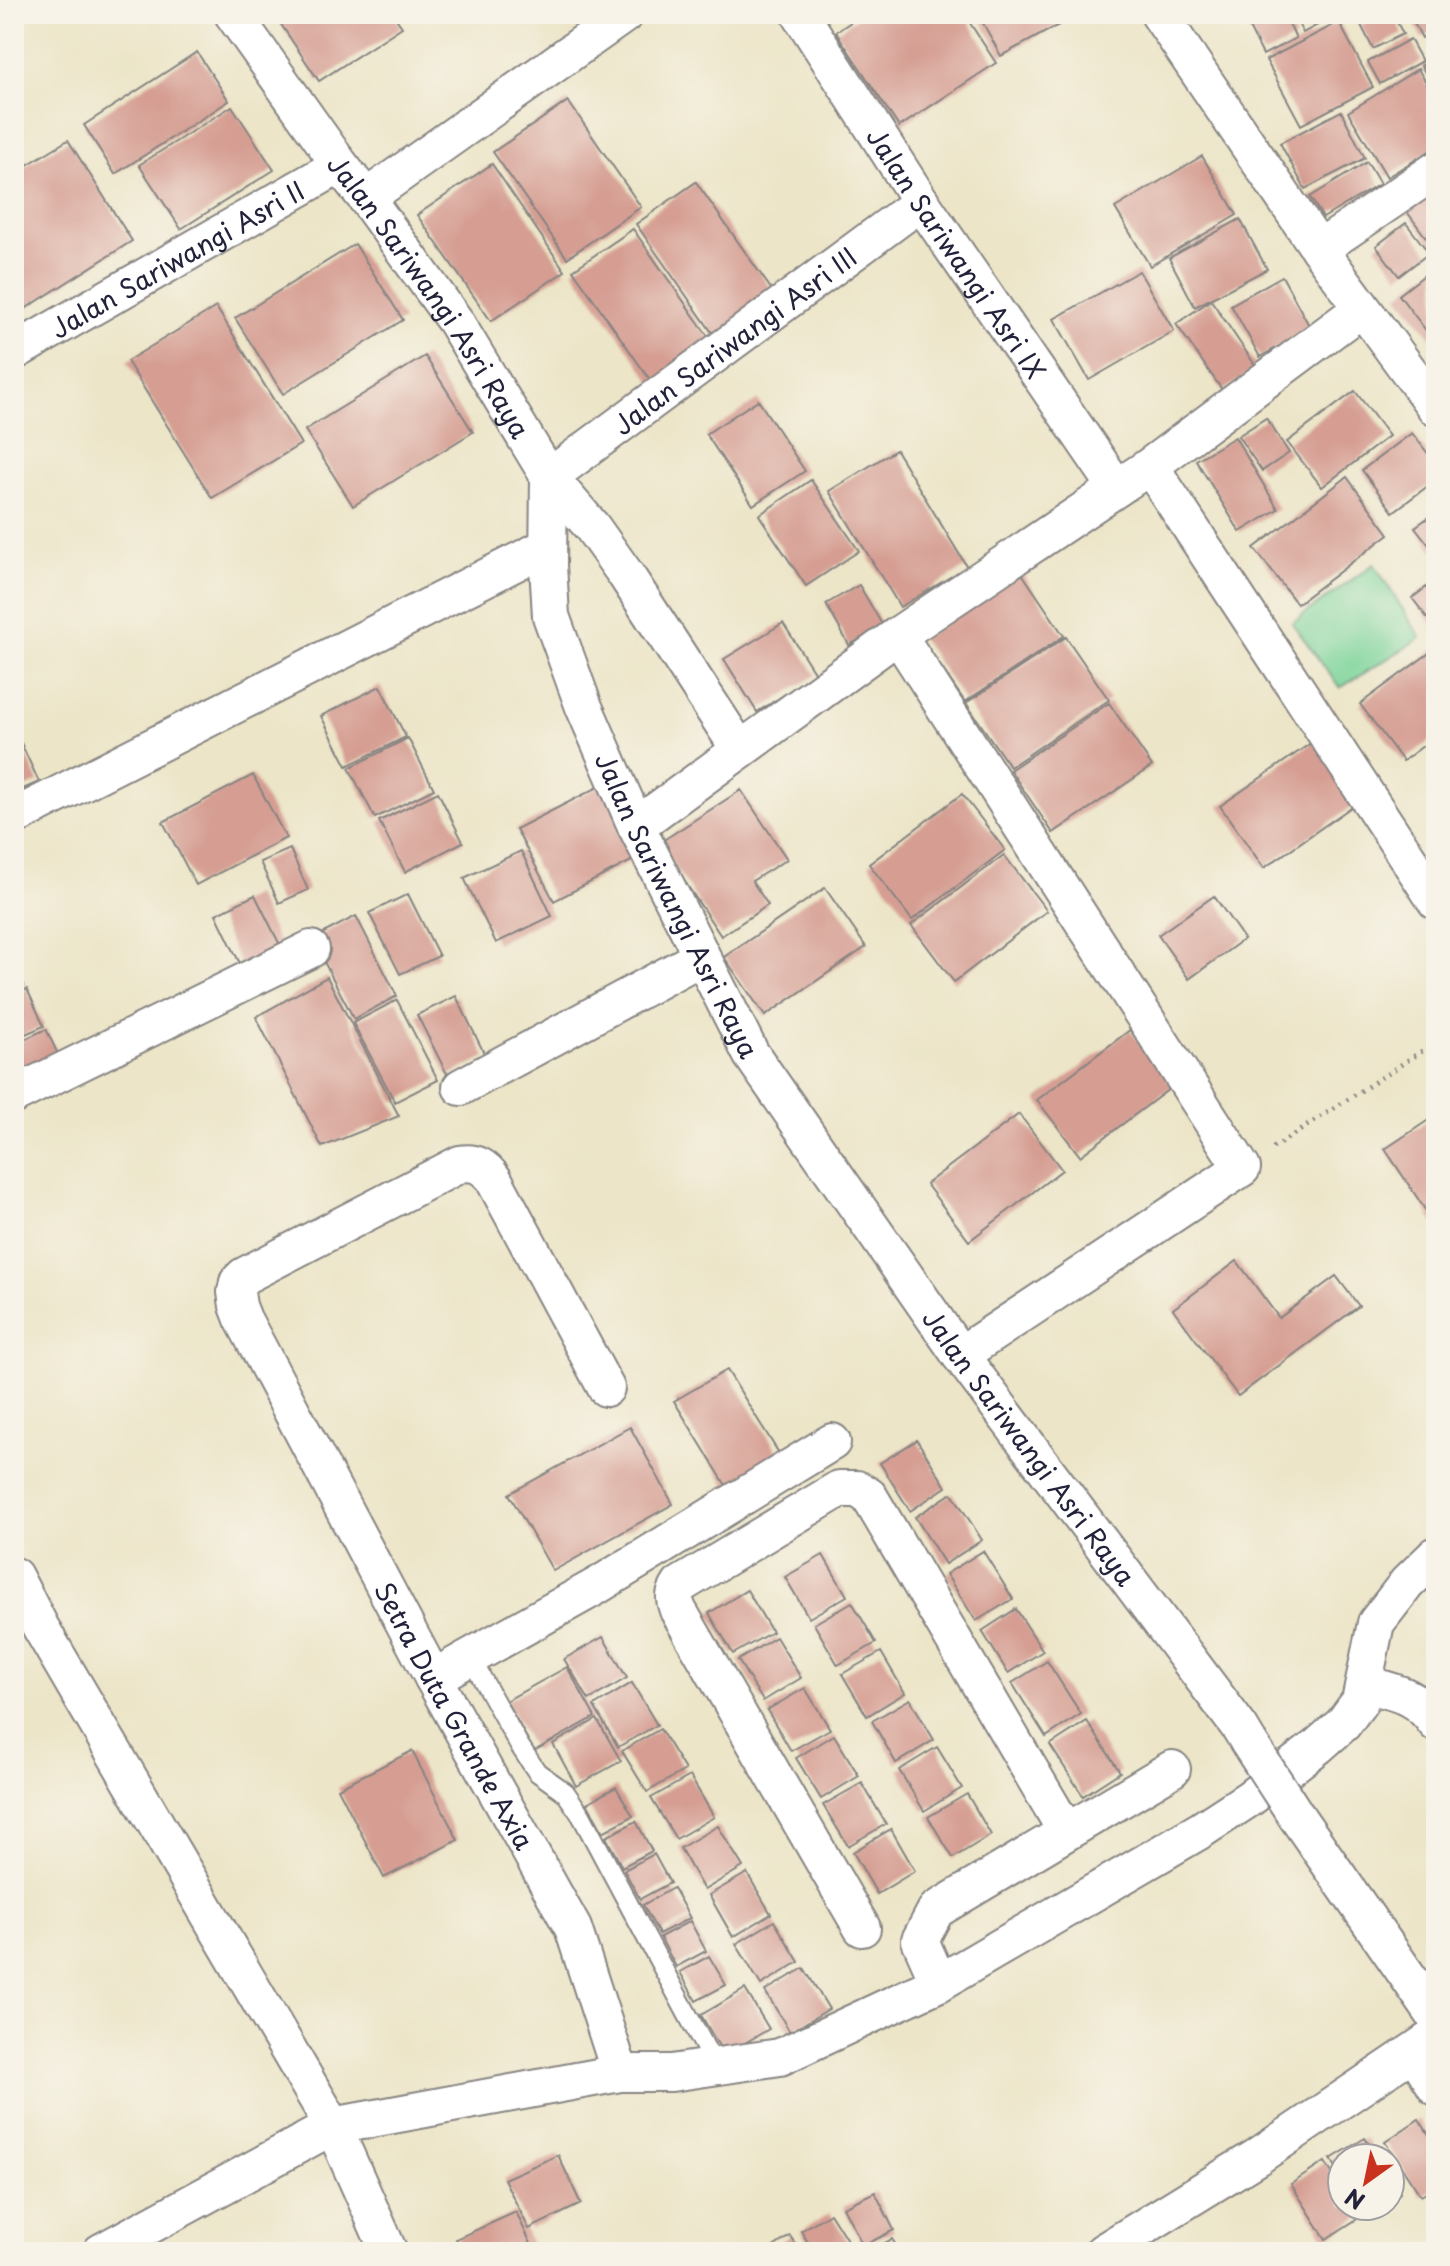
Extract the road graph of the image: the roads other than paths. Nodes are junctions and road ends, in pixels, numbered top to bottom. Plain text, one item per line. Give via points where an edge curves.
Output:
1 (233, 14) edge
2 (625, 14) edge
3 (800, 14) edge
4 (1159, 14) edge
5 (340, 165) junction
6 (1436, 170) edge
7 (366, 198) junction
8 (921, 202) junction
9 (1319, 249) junction
10 (1361, 309) junction
11 (14, 352) edge
12 (1436, 408) edge
13 (1150, 466) junction
14 (549, 477) junction
15 (1117, 488) junction
16 (548, 546) junction
17 (898, 635) junction
18 (740, 750) junction
19 (14, 817) edge
20 (636, 826) junction
21 (1436, 901) edge
22 (311, 949) dead end
23 (701, 957) junction
24 (461, 1087) dead end
25 (14, 1095) edge
26 (960, 1355) junction
27 (606, 1388) dead end
28 (832, 1442) dead end
29 (1436, 1555) edge
30 (14, 1576) edge
31 (27, 1635) edge
32 (470, 1657) junction
33 (433, 1678) junction
34 (1364, 1684) junction
35 (1436, 1723) edge
36 (1172, 1769) dead end
37 (1066, 1831) junction
38 (862, 1928) dead end
39 (939, 1983) junction
40 (1436, 2017) edge
41 (1425, 2044) edge
42 (715, 2066) junction
43 (620, 2073) junction
44 (1436, 2087) edge
45 (333, 2126) junction
46 (101, 2252) edge
47 (389, 2252) edge
48 (1103, 2252) edge

1 - 5 street, Jalan Sariwangi Asri Raya
2 - 7 street
3 - 8 street, Jalan Sariwangi Asri IX
4 - 9 street
5 - 7 street, Jalan Sariwangi Asri Raya
5 - 11 street, Jalan Sariwangi Asri II
6 - 9 street
7 - 14 street, Jalan Sariwangi Asri Raya via 455,321
8 - 14 street, Jalan Sariwangi Asri III
8 - 15 street, Jalan Sariwangi Asri IX
9 - 10 street
10 - 12 street
10 - 13 street
13 - 15 street
13 - 21 street
14 - 16 street, Jalan Sariwangi Asri Raya
14 - 18 street via 626,575
15 - 17 street
16 - 19 street
16 - 20 street, Jalan Sariwangi Asri Raya via 551,616
17 - 18 street
17 - 26 street via 1242,1168
18 - 20 street
20 - 23 street, Jalan Sariwangi Asri Raya
22 - 25 street
23 - 24 street
23 - 26 street, Jalan Sariwangi Asri Raya via 751,1054
26 - 40 street, Jalan Sariwangi Asri Raya, bridge via 1240,1728
27 - 33 street, Setra Duta Grande Axia via 494,1180 470,1162 238,1282 238,1306 268,1367
28 - 32 street
29 - 34 street via 1376,1623
30 - 31 street
31 - 45 street
32 - 33 street
32 - 42 lane via 537,1772 565,1792 581,1815
33 - 43 street, Setra Duta Grande Axia via 573,1928
34 - 35 street via 1405,1695
34 - 39 street via 1360,1701 1343,1724 1250,1798
36 - 37 street
37 - 38 street via 869,1496 857,1489 839,1489 680,1585 674,1599
37 - 39 street via 936,1910 920,1940
39 - 42 street via 780,2057
41 - 44 street
41 - 48 street
42 - 43 street
43 - 45 street
45 - 46 street
45 - 47 street

